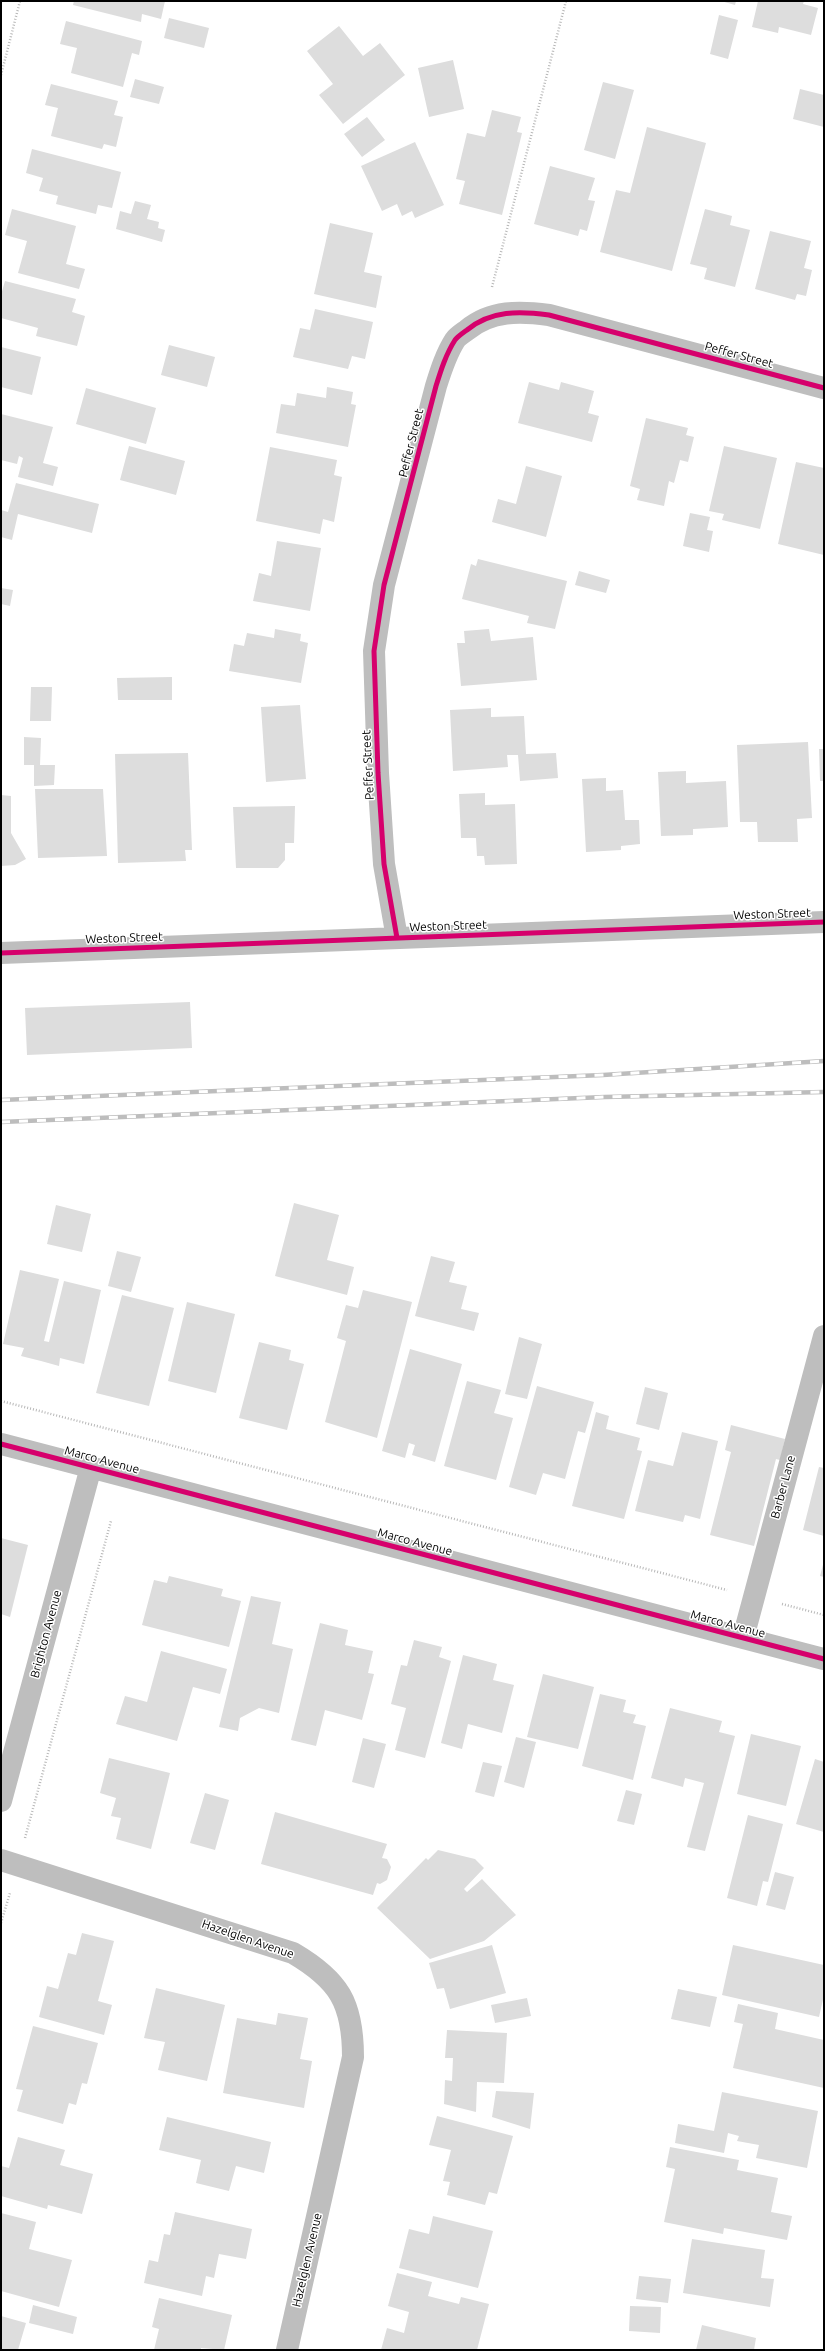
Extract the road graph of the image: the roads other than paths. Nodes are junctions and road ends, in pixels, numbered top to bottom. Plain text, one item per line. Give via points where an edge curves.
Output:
1 (824, 388) edge
2 (824, 922) edge
3 (397, 938) junction
4 (1, 953) edge
5 (824, 1336) edge
6 (1, 1444) edge
7 (91, 1467) junction
8 (743, 1638) junction
9 (824, 1659) edge
10 (1, 1801) edge
11 (9, 1862) edge
12 (287, 2350) edge

1 - 3 street, Peffer Street via 549,315 523,311 496,314 474,324 456,339 445,359 434,394 378,619 374,651 384,864
2 - 3 street, Weston Street
3 - 4 street, Weston Street
5 - 8 street, Barber Lane
6 - 7 street, Marco Avenue
7 - 8 street, Marco Avenue
7 - 10 street, Brighton Avenue
8 - 9 street, Marco Avenue
11 - 12 street, Hazelglen Avenue via 293,1953 318,1968 335,1987 347,2008 353,2032 353,2056 349,2079

